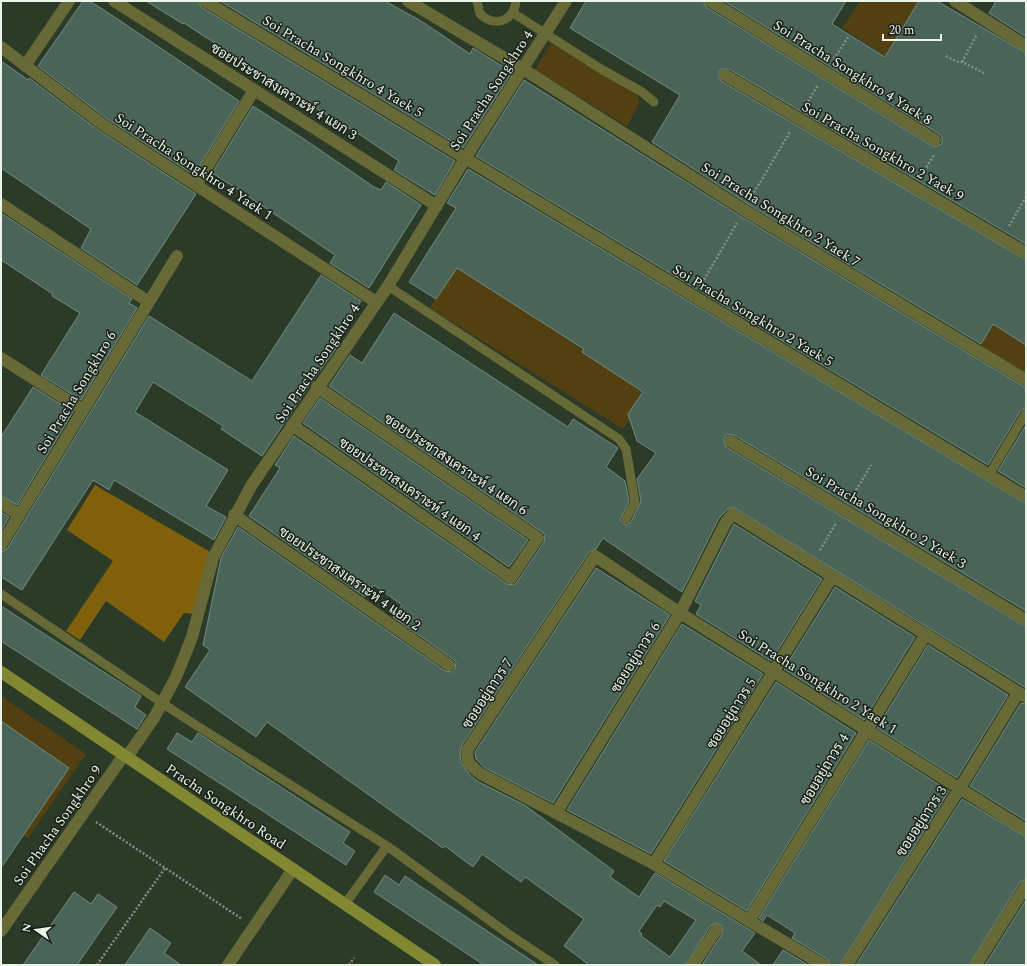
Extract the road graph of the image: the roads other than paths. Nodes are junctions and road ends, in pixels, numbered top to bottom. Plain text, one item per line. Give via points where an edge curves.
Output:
1 (69, 1) edge
2 (114, 1) edge
3 (205, 1) edge
4 (408, 1) edge
5 (477, 1) edge
6 (516, 1) edge
7 (566, 1) edge
8 (710, 1) edge
9 (955, 1) edge
10 (513, 13) junction
11 (545, 34) junction
12 (1026, 46) edge
13 (1, 47) edge
14 (25, 66) junction
15 (522, 69) junction
16 (725, 75) dead end
17 (254, 90) junction
18 (654, 102) dead end
19 (935, 140) road end
20 (466, 157) junction
21 (196, 185) junction
22 (1, 204) edge
23 (437, 206) junction
24 (1026, 253) edge
25 (177, 256) dead end
26 (388, 286) junction
27 (149, 302) junction
28 (376, 302) junction
29 (1, 358) edge
30 (1026, 380) edge
31 (317, 388) junction
32 (83, 410) junction
33 (1026, 413) edge
34 (292, 425) junction
35 (730, 441) dead end
36 (989, 475) junction
37 (1026, 497) edge
38 (1, 503) edge
39 (19, 515) junction
40 (234, 516) junction
41 (626, 519) dead end
42 (1, 545) edge
43 (595, 556) joint
44 (832, 577) junction
45 (511, 578) joint
46 (1, 594) edge
47 (680, 613) junction
48 (1026, 620) edge
49 (926, 634) junction
50 (449, 665) dead end
51 (775, 671) junction
52 (1, 672) edge
53 (1022, 695) edge
54 (162, 703) junction
55 (866, 729) junction
56 (126, 756) junction
57 (960, 788) junction
58 (556, 813) junction
59 (1026, 830) edge
60 (387, 846) junction
61 (654, 864) junction
62 (293, 869) junction
63 (1026, 886) edge
64 (345, 904) junction
65 (749, 921) junction
66 (716, 930) dead end
67 (1, 931) edge
68 (228, 965) edge
69 (434, 965) edge
70 (555, 965) edge
71 (693, 965) edge
72 (823, 965) edge
73 (848, 965) edge
74 (976, 965) edge

1 - 14 street
2 - 17 street, ซอยประชาสงเคราะห์ 4 แยก 3
3 - 20 street, Soi Pracha Songkhro 4 Yaek 5
4 - 15 street, Soi Pracha Songkhro 2 Yaek 7
5 - 10 lane via 480,14 491,22 503,21
6 - 10 lane
7 - 11 street, Soi Pracha Songkhro 4
8 - 19 street, Soi Pracha Songkhro 4 Yaek 8
9 - 12 street
10 - 11 lane
11 - 15 street, Soi Pracha Songkhro 4
11 - 18 lane via 642,92
13 - 14 street, Soi Pracha Songkhro 4 Yaek 1
14 - 21 street, Soi Pracha Songkhro 4 Yaek 1 via 102,124
15 - 20 street, Soi Pracha Songkhro 4
15 - 30 street, Soi Pracha Songkhro 2 Yaek 7 via 744,210
16 - 24 street, Soi Pracha Songkhro 2 Yaek 9
17 - 21 street
17 - 23 street, ซอยประชาสงเคราะห์ 4 แยก 3
20 - 23 street, Soi Pracha Songkhro 4
20 - 36 street, Soi Pracha Songkhro 2 Yaek 5
21 - 28 street, Soi Pracha Songkhro 4 Yaek 1
22 - 27 street
23 - 26 street, Soi Pracha Songkhro 4
25 - 27 street, Soi Pracha Songkhro 6
26 - 28 street, Soi Pracha Songkhro 4
26 - 41 lane via 619,439 626,449 636,502
27 - 32 street, Soi Pracha Songkhro 6
28 - 31 street, Soi Pracha Songkhro 4
29 - 32 street
31 - 34 street, Soi Pracha Songkhro 4
31 - 45 street, ซอยประชาสงเคราะห์ 4 แยก 6 via 538,538
32 - 39 street, Soi Pracha Songkhro 6
33 - 36 lane
34 - 40 street, Soi Pracha Songkhro 4
34 - 45 street, ซอยประชาสงเคราะห์ 4 แยก 4
35 - 48 street, Soi Pracha Songkhro 2 Yaek 3
36 - 37 street, Soi Pracha Songkhro 2 Yaek 5
38 - 39 street
39 - 42 street, Soi Pracha Songkhro 6
40 - 50 street, ซอยประชาสงเคราะห์ 4 แยก 2
40 - 54 street, Soi Pracha Songkhro 4 via 213,558 192,637
43 - 47 street, Soi Pracha Songkhro 2 Yaek 1
43 - 58 street, ซอยอยู่ถาวร 7 via 468,749 466,758 470,766 482,774
44 - 47 street, ซอยอยู่ถาวร 6 via 733,514 726,522
44 - 49 street
44 - 51 street, ซอยอยู่ถาวร 5
46 - 54 lane
47 - 51 street, Soi Pracha Songkhro 2 Yaek 1
47 - 58 street, ซอยอยู่ถาวร 6
49 - 53 street
49 - 55 street, ซอยอยู่ถาวร 4
51 - 55 street, Soi Pracha Songkhro 2 Yaek 1
51 - 61 street, ซอยอยู่ถาวร 5
52 - 56 street, Pracha Songkhro Road
53 - 57 street, ซอยอยู่ถาวร 3
54 - 56 street, Soi Pracha Songkhro 4
54 - 60 lane
55 - 57 street, Soi Pracha Songkhro 2 Yaek 1
55 - 65 street, ซอยอยู่ถาวร 4
56 - 62 street, Pracha Songkhro Road
56 - 67 street, Soi Phacha Songkhro 9
57 - 59 street, Soi Pracha Songkhro 2 Yaek 1
57 - 73 street, ซอยอยู่ถาวร 3
58 - 61 street
60 - 64 lane
60 - 70 lane
61 - 65 street
62 - 64 street, Pracha Songkhro Road
62 - 68 street
63 - 74 street
64 - 69 street, Pracha Songkhro Road
65 - 72 street
66 - 71 street

